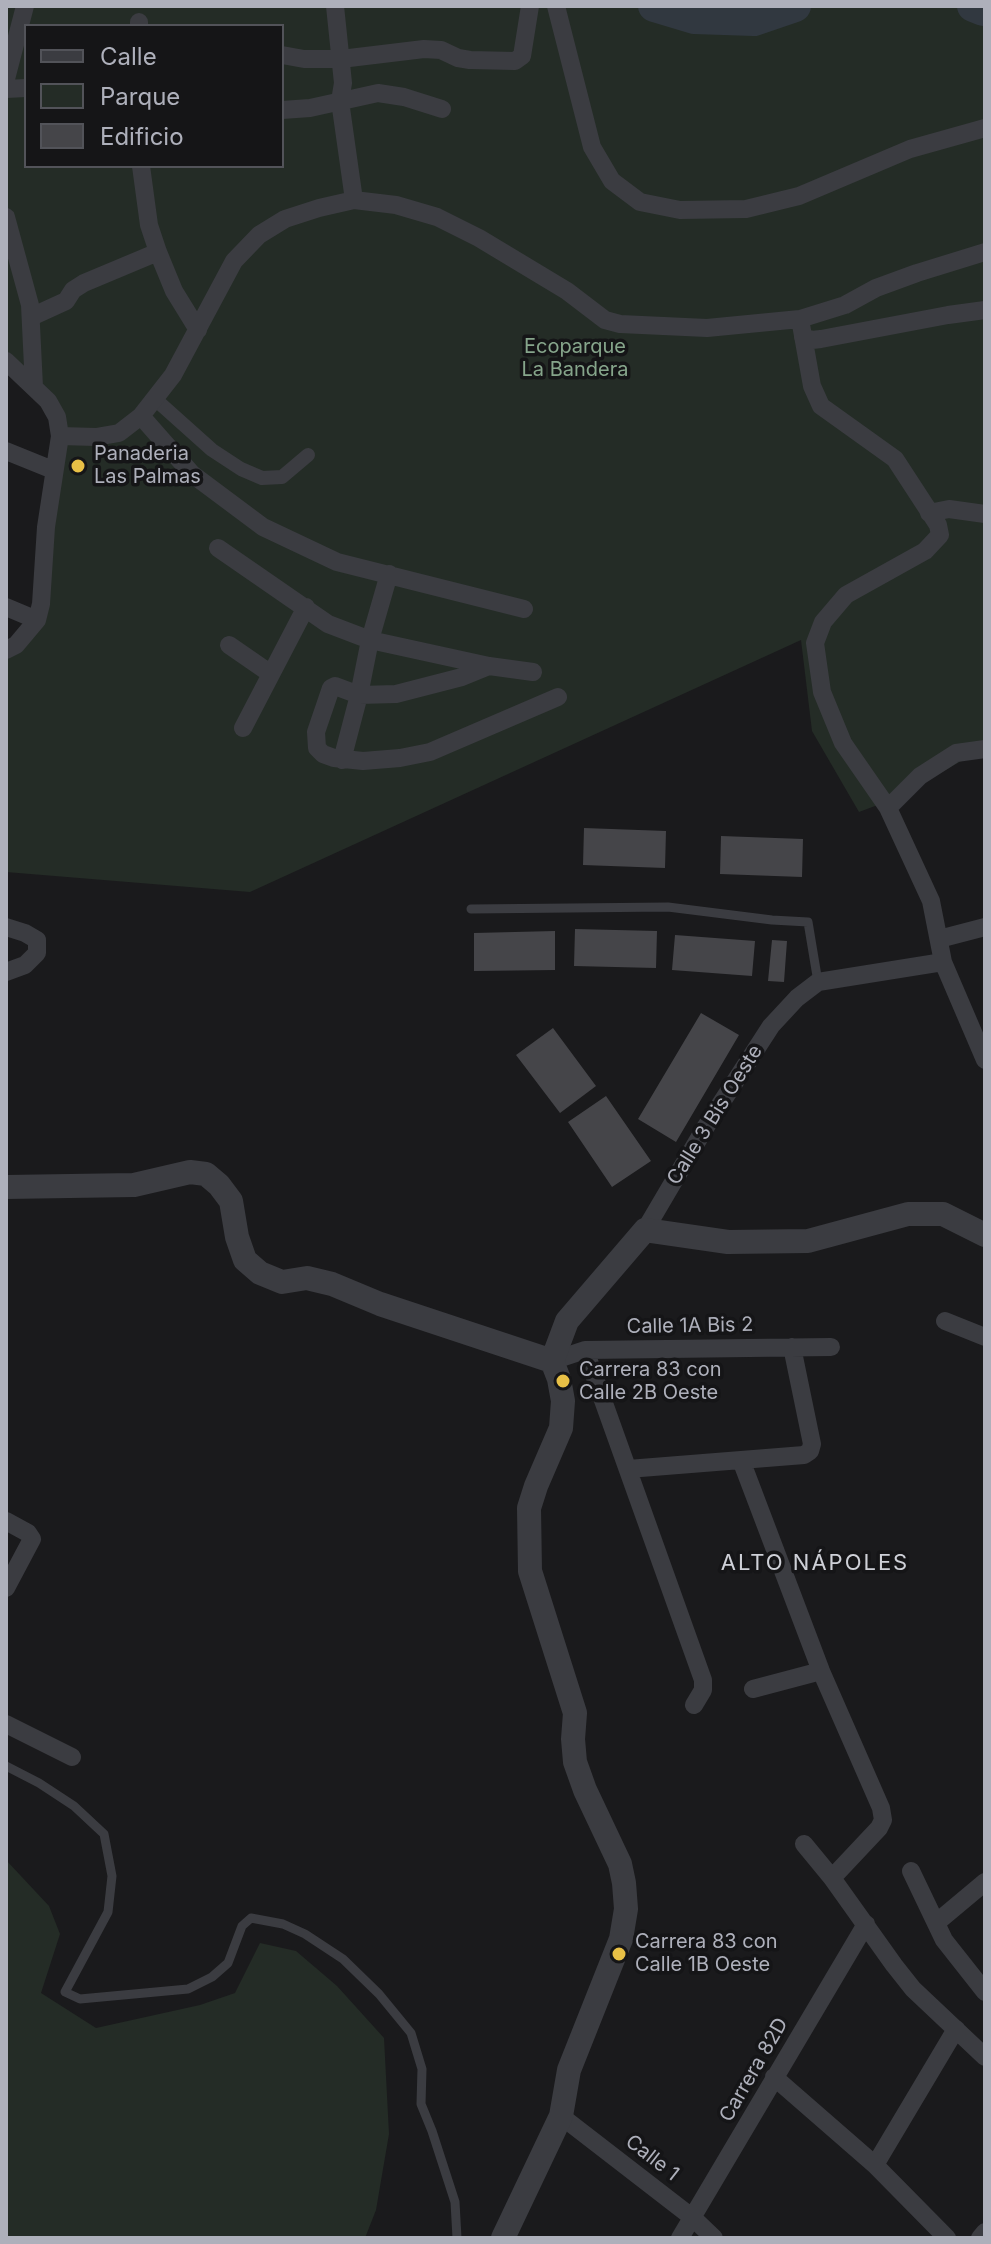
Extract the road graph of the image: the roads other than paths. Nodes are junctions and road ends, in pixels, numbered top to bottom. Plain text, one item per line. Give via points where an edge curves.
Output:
1 (25, 6) edge
2 (335, 6) edge
3 (530, 6) edge
4 (556, 6) edge
5 (284, 55) edge
6 (341, 59) junction
7 (6, 79) edge
8 (340, 101) junction
9 (442, 109) dead end
10 (284, 110) edge
11 (985, 128) edge
12 (141, 168) edge
13 (354, 200) junction
14 (6, 217) edge
15 (158, 252) junction
16 (985, 252) edge
17 (985, 310) edge
18 (31, 317) junction
19 (802, 328) junction
20 (198, 330) junction
21 (6, 361) edge
22 (34, 387) junction
23 (155, 399) junction
24 (141, 416) junction
25 (60, 436) junction
26 (6, 451) edge
27 (308, 455) dead end
28 (53, 470) junction
29 (929, 513) junction
30 (985, 514) edge
31 (218, 548) dead end
32 (389, 574) junction
33 (6, 607) edge
34 (306, 607) junction
35 (524, 609) dead end
36 (37, 620) junction
37 (370, 640) junction
38 (229, 645) dead end
39 (6, 650) edge
40 (489, 666) junction
41 (533, 672) dead end
42 (271, 674) junction
43 (359, 695) junction
44 (558, 697) dead end
45 (243, 728) dead end
46 (985, 749) edge
47 (342, 760) junction
48 (888, 808) junction
49 (471, 909) dead end
50 (6, 927) edge
51 (985, 927) edge
52 (939, 939) junction
53 (943, 962) junction
54 (6, 972) edge
55 (818, 982) junction
56 (985, 1060) edge
57 (7, 1186) edge
58 (645, 1230) junction
59 (985, 1235) edge
60 (945, 1321) dead end
61 (985, 1337) edge
62 (792, 1347) junction
63 (831, 1347) dead end
64 (585, 1350) junction
65 (552, 1361) junction
66 (741, 1460) junction
67 (628, 1469) junction
68 (6, 1521) edge
69 (6, 1588) edge
70 (821, 1671) junction
71 (753, 1689) dead end
72 (694, 1705) dead end
73 (6, 1724) edge
74 (72, 1757) dead end
75 (6, 1766) edge
76 (804, 1844) dead end
77 (911, 1871) dead end
78 (832, 1878) junction
79 (985, 1882) edge
80 (936, 1923) junction
81 (866, 1924) junction
82 (978, 1971) edge
83 (985, 1992) edge
84 (956, 2029) junction
85 (985, 2057) edge
86 (774, 2077) junction
87 (561, 2116) junction
88 (875, 2165) junction
89 (693, 2218) junction
90 (985, 2232) edge
91 (457, 2238) edge
92 (503, 2238) edge
93 (680, 2238) edge
94 (714, 2238) edge
95 (947, 2238) edge
96 (980, 2238) edge

1 - 7 street
2 - 6 street
3 - 6 street via 522,56 515,61 470,60 424,49
4 - 11 street via 592,147 612,181 640,202 680,210 746,209 799,196 910,149
5 - 6 street
6 - 8 street
8 - 9 street via 378,93
8 - 10 street
8 - 13 street
12 - 15 street
13 - 19 street via 437,217 567,291 605,320
13 - 20 street via 285,219 259,235 234,261
14 - 18 street
15 - 18 street via 84,283 66,301
15 - 20 street
16 - 19 street via 876,288
17 - 19 street via 812,340
18 - 22 street
19 - 29 street via 812,386 821,406 895,459
20 - 23 street
21 - 22 street
22 - 25 street via 57,417
23 - 24 street
23 - 27 street via 212,450 262,478 282,477
24 - 25 street via 119,433
24 - 32 street via 192,474 263,527 337,562
25 - 28 street
26 - 28 street
28 - 36 street
29 - 30 street via 949,509
29 - 48 street via 940,535 925,551 846,595 823,622 815,643 822,692 843,743
31 - 34 street
32 - 35 street
32 - 37 street
33 - 36 street
34 - 37 street via 328,624
34 - 42 street
36 - 39 street
37 - 40 street
37 - 43 street
38 - 42 street
40 - 41 street
40 - 43 street via 396,694
42 - 45 street
43 - 47 street
43 - 47 street via 331,688 316,732 317,748
44 - 47 street via 430,752
46 - 48 street via 956,753 920,776
48 - 52 street via 931,901
49 - 55 lane via 668,907 808,922
50 - 54 street via 37,940 37,953
51 - 52 street
52 - 53 street
53 - 55 street
53 - 56 street
55 - 58 street, Calle 3 Bis Oeste via 771,1026
57 - 65 street via 134,1185 190,1172 206,1174 231,1201 245,1260 260,1273 282,1282 307,1278 332,1284
58 - 59 street via 728,1242 808,1241 908,1214 943,1214
58 - 65 street, Calle 3 Bis Oeste via 567,1321
60 - 61 street
62 - 63 street, Calle 1A Bis 2
62 - 64 street, Calle 1A Bis 2
62 - 66 street via 810,1451
64 - 65 street, Calle 1A Bis 2
64 - 67 street
65 - 87 street via 563,1401 561,1428 529,1508 530,1571 575,1713 575,1762 620,1864 626,1909 621,1939 569,2070
66 - 67 street
66 - 70 street
67 - 72 street via 703,1680
68 - 69 street via 32,1539
70 - 71 street
70 - 78 street via 883,1820
73 - 74 street
75 - 91 lane via 74,1806 104,1834 112,1876 108,1912 65,1992 80,1999 188,1989 228,1963 242,1926 251,1918 305,1934 343,1959 411,2033 422,2069 421,2104 455,2202
76 - 78 street
77 - 80 street
78 - 81 street
79 - 80 street
80 - 82 street via 944,1940
81 - 84 street via 913,1989
81 - 86 street, Carrera 82D
82 - 83 street
84 - 85 street
84 - 88 street
86 - 88 street
86 - 89 street, Carrera 82D
87 - 89 street, Calle 1
87 - 92 street
88 - 95 street
89 - 93 street, Carrera 82D
89 - 94 street, Calle 1
90 - 96 street

